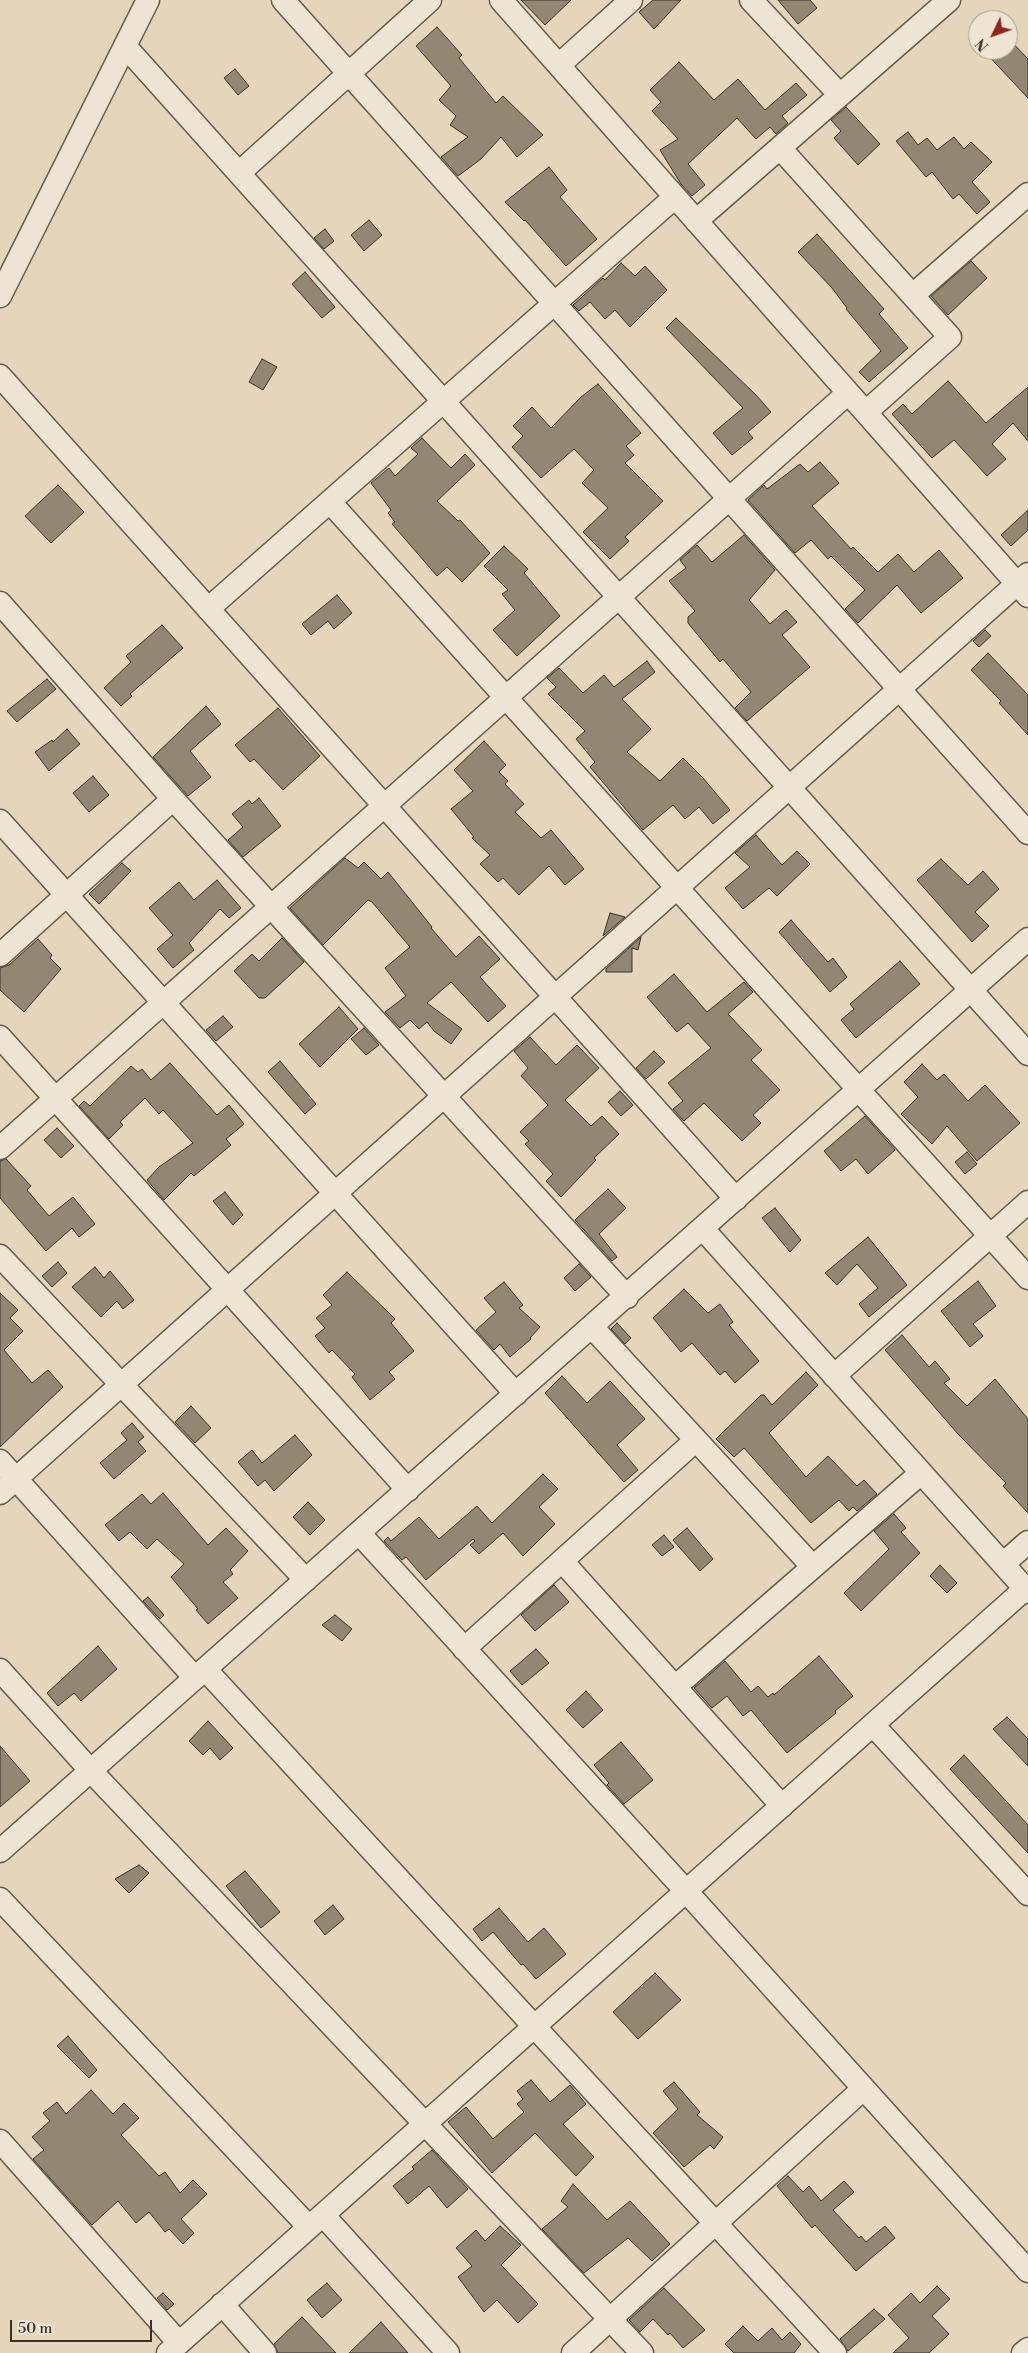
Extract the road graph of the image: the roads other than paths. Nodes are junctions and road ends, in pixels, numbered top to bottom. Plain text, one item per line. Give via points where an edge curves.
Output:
1 (148, 0) edge
2 (283, 0) edge
3 (430, 0) edge
4 (501, 0) edge
5 (631, 0) edge
6 (751, 0) edge
7 (949, 0) edge
8 (125, 46) junction
9 (558, 65) junction
10 (349, 74) junction
11 (840, 95) junction
12 (780, 148) junction
13 (239, 173) junction
14 (1028, 194) edge
15 (676, 197) junction
16 (696, 221) junction
17 (913, 295) junction
18 (0, 296) edge
19 (555, 304) junction
20 (0, 376) edge
21 (848, 393) junction
22 (444, 402) junction
23 (866, 412) junction
24 (729, 499) junction
25 (330, 502) junction
26 (1024, 585) edge
27 (619, 597) junction
28 (0, 603) edge
29 (208, 609) junction
30 (899, 689) junction
31 (506, 698) junction
32 (789, 788) junction
33 (173, 799) junction
34 (384, 806) junction
35 (0, 821) edge
36 (1028, 833) edge
37 (676, 888) junction
38 (67, 895) junction
39 (271, 907) junction
40 (1028, 939) edge
41 (0, 955) edge
42 (970, 990) junction
43 (555, 996) junction
44 (163, 1002) junction
45 (0, 1036) edge
46 (1028, 1054) edge
47 (858, 1091) junction
48 (444, 1096) junction
49 (55, 1098) junction
50 (0, 1148) edge
51 (335, 1193) junction
52 (736, 1199) junction
53 (1028, 1202) edge
54 (703, 1229) junction
55 (990, 1236) junction
56 (0, 1256) edge
57 (1028, 1278) edge
58 (227, 1290) junction
59 (626, 1297) junction
60 (592, 1327) junction
61 (834, 1376) junction
62 (121, 1384) junction
63 (516, 1394) junction
64 (696, 1440) junction
65 (0, 1461) edge
66 (921, 1472) junction
67 (8, 1486) edge
68 (408, 1490) junction
69 (359, 1533) junction
70 (1028, 1542) edge
71 (562, 1561) junction
72 (1003, 1564) junction
73 (813, 1567) junction
74 (306, 1580) junction
75 (1027, 1590) edge
76 (464, 1649) junction
77 (0, 1670) edge
78 (200, 1674) junction
79 (675, 1687) junction
80 (873, 1725) junction
81 (90, 1771) junction
82 (782, 1806) junction
83 (0, 1850) edge
84 (686, 1891) junction
85 (1028, 1894) edge
86 (0, 1900) edge
87 (534, 2027) junction
88 (863, 2090) junction
89 (425, 2124) junction
90 (0, 2141) edge
91 (316, 2221) junction
92 (715, 2224) junction
93 (1028, 2271) edge
94 (222, 2304) junction
95 (610, 2319) junction
96 (173, 2348) edge
97 (1028, 2349) edge
98 (265, 2353) edge
99 (448, 2353) edge
100 (573, 2353) edge
101 (642, 2353) edge
102 (835, 2353) edge
103 (1023, 2353) edge

1 - 8 street
2 - 10 street
3 - 10 street
4 - 9 street
5 - 9 street
6 - 11 street
7 - 11 street
8 - 13 street
8 - 18 street
9 - 15 street
10 - 13 street
10 - 19 street
11 - 12 street
12 - 16 street
12 - 17 street
13 - 22 street
14 - 17 street
15 - 16 street
15 - 19 street
16 - 21 street
17 - 23 street via 950,337
19 - 22 street
19 - 24 street
20 - 29 street
21 - 23 street
21 - 24 street
22 - 25 street
22 - 27 street
23 - 26 street
24 - 27 street
24 - 30 street
25 - 29 street
25 - 31 street
26 - 30 street
27 - 31 street
27 - 32 street
28 - 33 street
29 - 34 street
30 - 32 street
30 - 36 street
31 - 34 street
31 - 37 street
32 - 37 street
32 - 42 street
33 - 38 street
33 - 39 street
34 - 39 street
34 - 43 street
35 - 38 street
37 - 43 street
37 - 47 street
38 - 41 street
38 - 44 street
39 - 44 street
39 - 48 street
40 - 42 street
42 - 46 street
42 - 47 street
43 - 48 street
43 - 52 street
44 - 49 street
44 - 51 street
45 - 49 street
47 - 52 street
47 - 55 street
48 - 51 street
48 - 59 street
49 - 50 street
49 - 58 street
51 - 58 street
51 - 63 street
52 - 54 street
53 - 55 street
54 - 59 street
54 - 61 street
55 - 57 street
55 - 61 street
56 - 62 street
58 - 62 street
58 - 68 street
59 - 60 street
60 - 63 street
60 - 64 street
61 - 66 street
62 - 67 street
62 - 74 street
63 - 68 street
64 - 71 street
64 - 73 street
65 - 67 street
66 - 72 street
66 - 73 street
67 - 78 street
68 - 69 street
69 - 74 street
69 - 76 street
70 - 72 street
71 - 76 street
71 - 79 street
72 - 75 street
73 - 79 street
74 - 78 street
75 - 80 street
76 - 84 street
77 - 81 street
78 - 81 street
78 - 87 street
79 - 82 street
80 - 82 street
80 - 85 street
81 - 83 street
81 - 89 street
82 - 84 street
84 - 87 street
84 - 88 street
86 - 91 street
87 - 89 street
87 - 92 street
88 - 92 street
88 - 93 street
89 - 91 street
89 - 95 street
90 - 96 street
91 - 94 street
91 - 99 street
92 - 95 street
92 - 102 street
94 - 96 street
94 - 98 street
95 - 100 street
95 - 101 street
97 - 103 street

